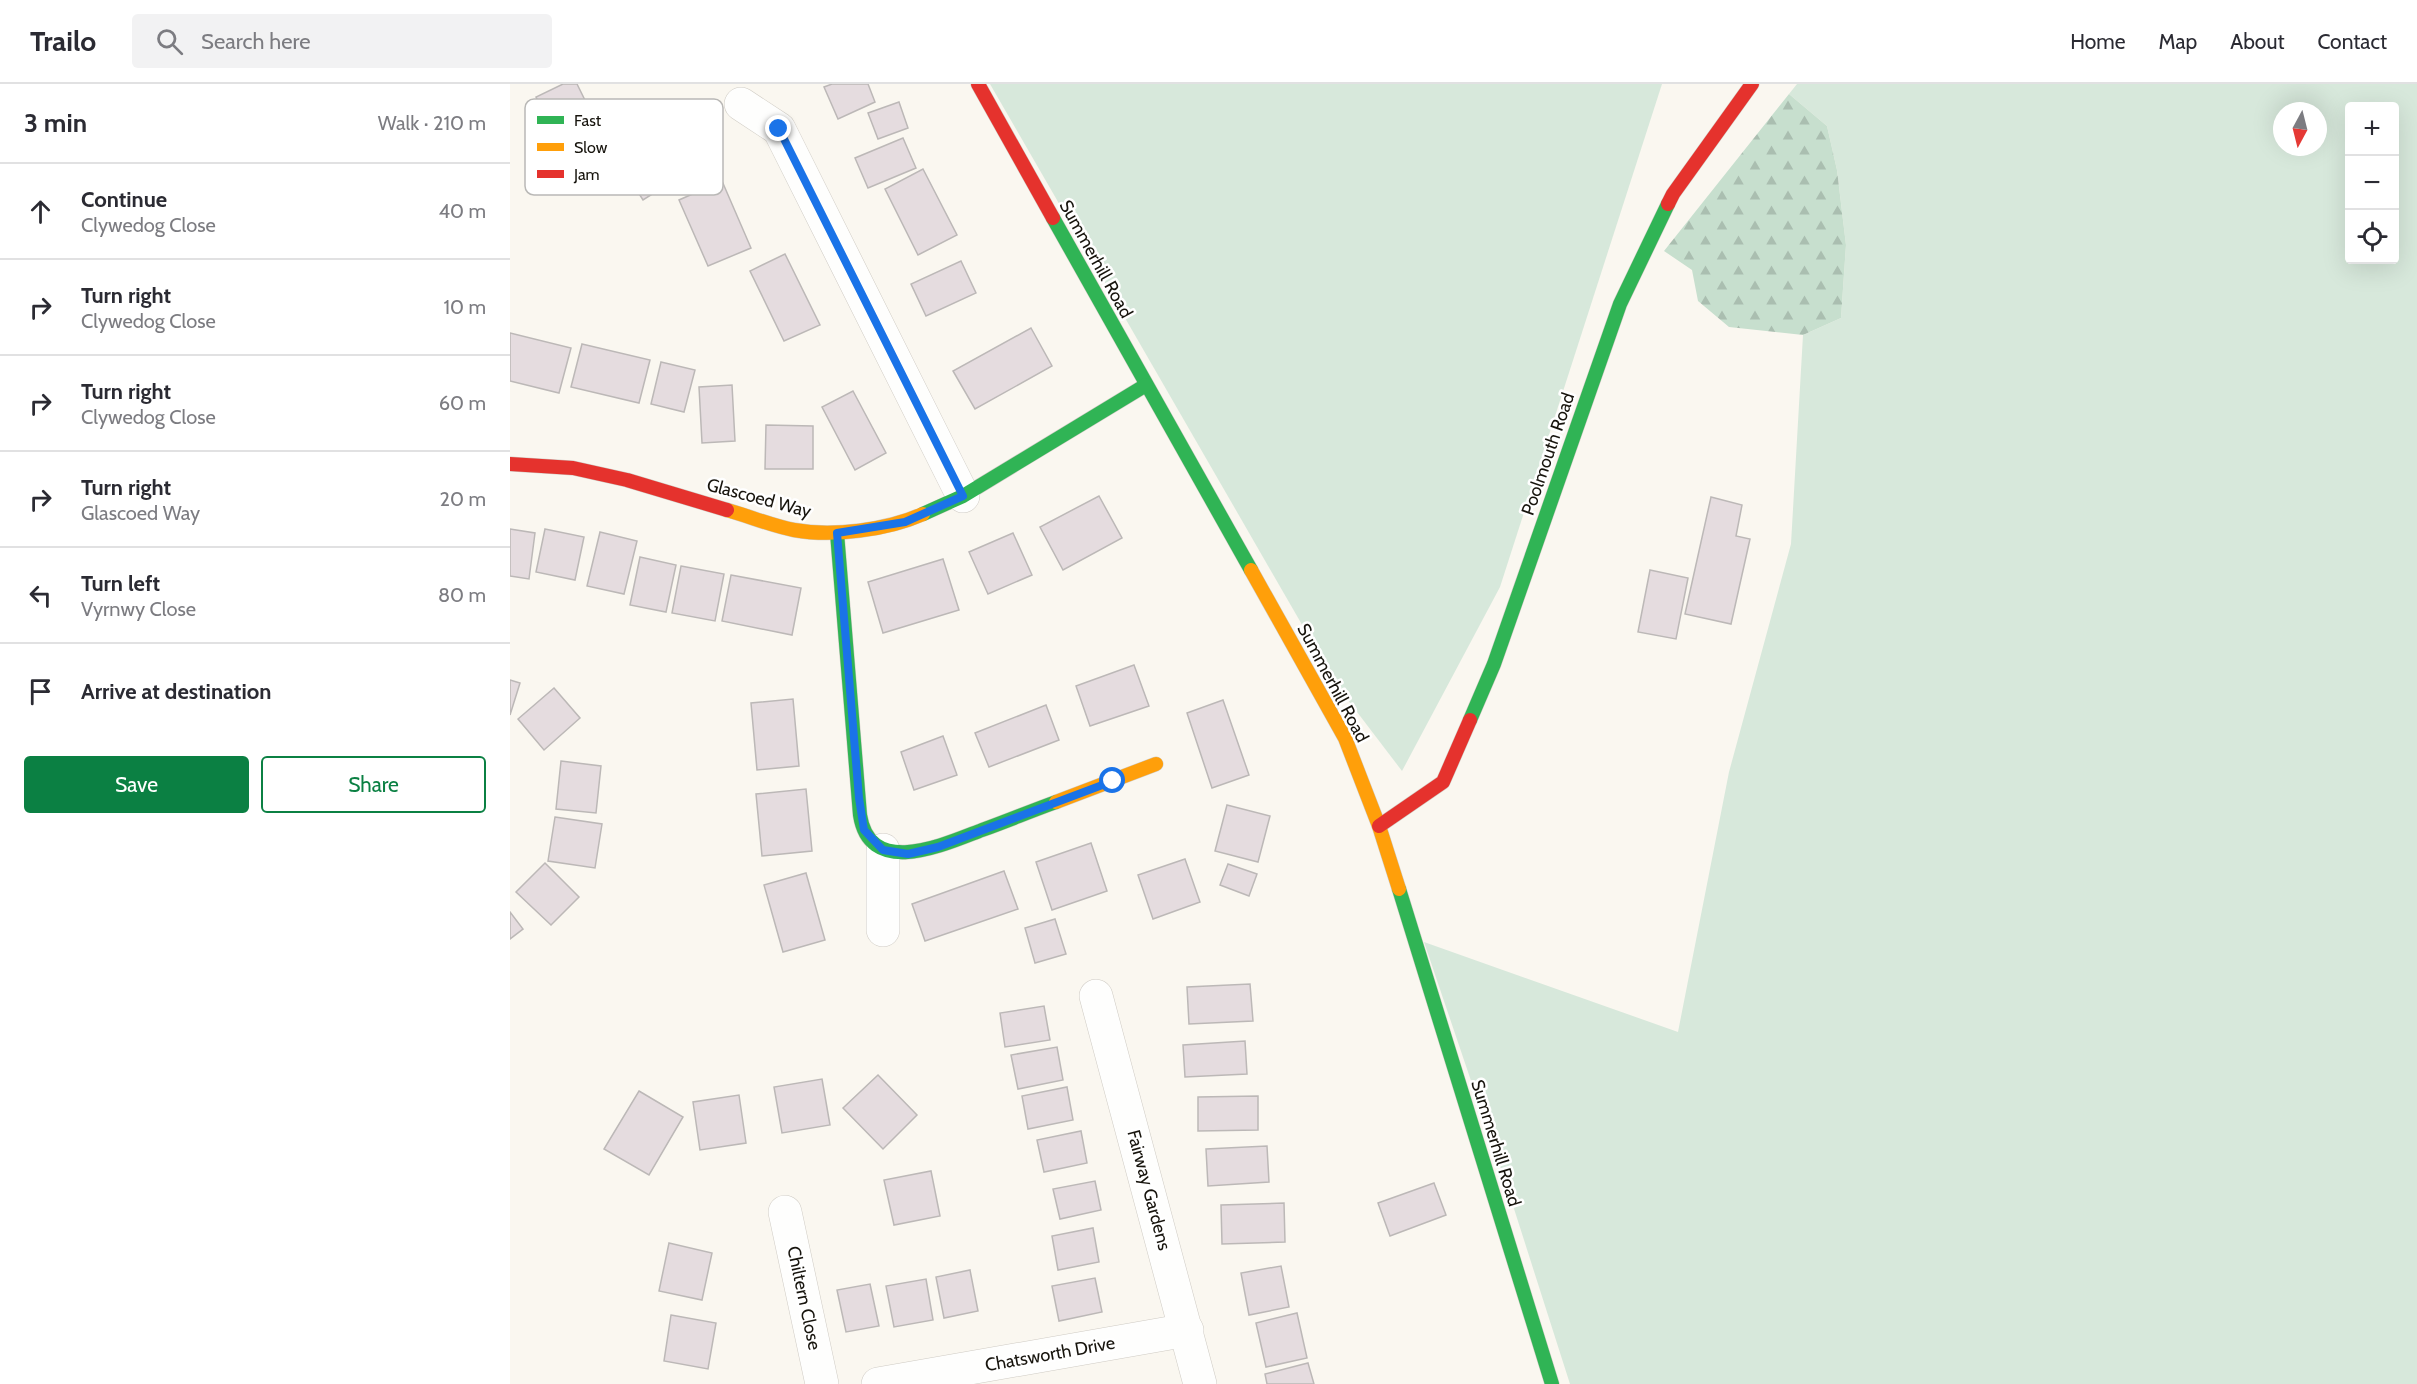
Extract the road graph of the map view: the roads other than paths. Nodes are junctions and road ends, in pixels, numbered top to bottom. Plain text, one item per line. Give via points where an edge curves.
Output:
1 (978, 84) edge
2 (1752, 84) edge
3 (741, 104) dead end
4 (1146, 385) junction
5 (510, 464) edge
6 (963, 496) junction
7 (837, 533) junction
8 (1156, 764) dead end
9 (1379, 826) junction
10 (883, 850) junction
11 (883, 930) dead end
12 (1096, 996) dead end
13 (785, 1212) dead end
14 (1187, 1330) junction
15 (915, 1381) edge
16 (822, 1384) edge
17 (878, 1384) edge
18 (1200, 1384) edge
19 (1552, 1384) edge

1 - 4 street, Summerhill Road
2 - 9 street, Poolmouth Road via 1673,194 1620,304 1494,664 1443,782
3 - 6 street via 779,129
4 - 6 street, Glascoed Way
4 - 9 street, Summerhill Road via 1345,738
5 - 7 street, Glascoed Way via 573,468 627,480 794,530
6 - 7 street, Glascoed Way via 905,522
7 - 10 street via 859,798 864,830
8 - 10 street via 938,847 908,854
9 - 19 street, Summerhill Road
10 - 11 street
12 - 14 street, Fairway Gardens
13 - 16 street, Chiltern Close
14 - 15 street, Chatsworth Drive
14 - 18 street, Fairway Gardens
15 - 17 street, Chatsworth Drive

